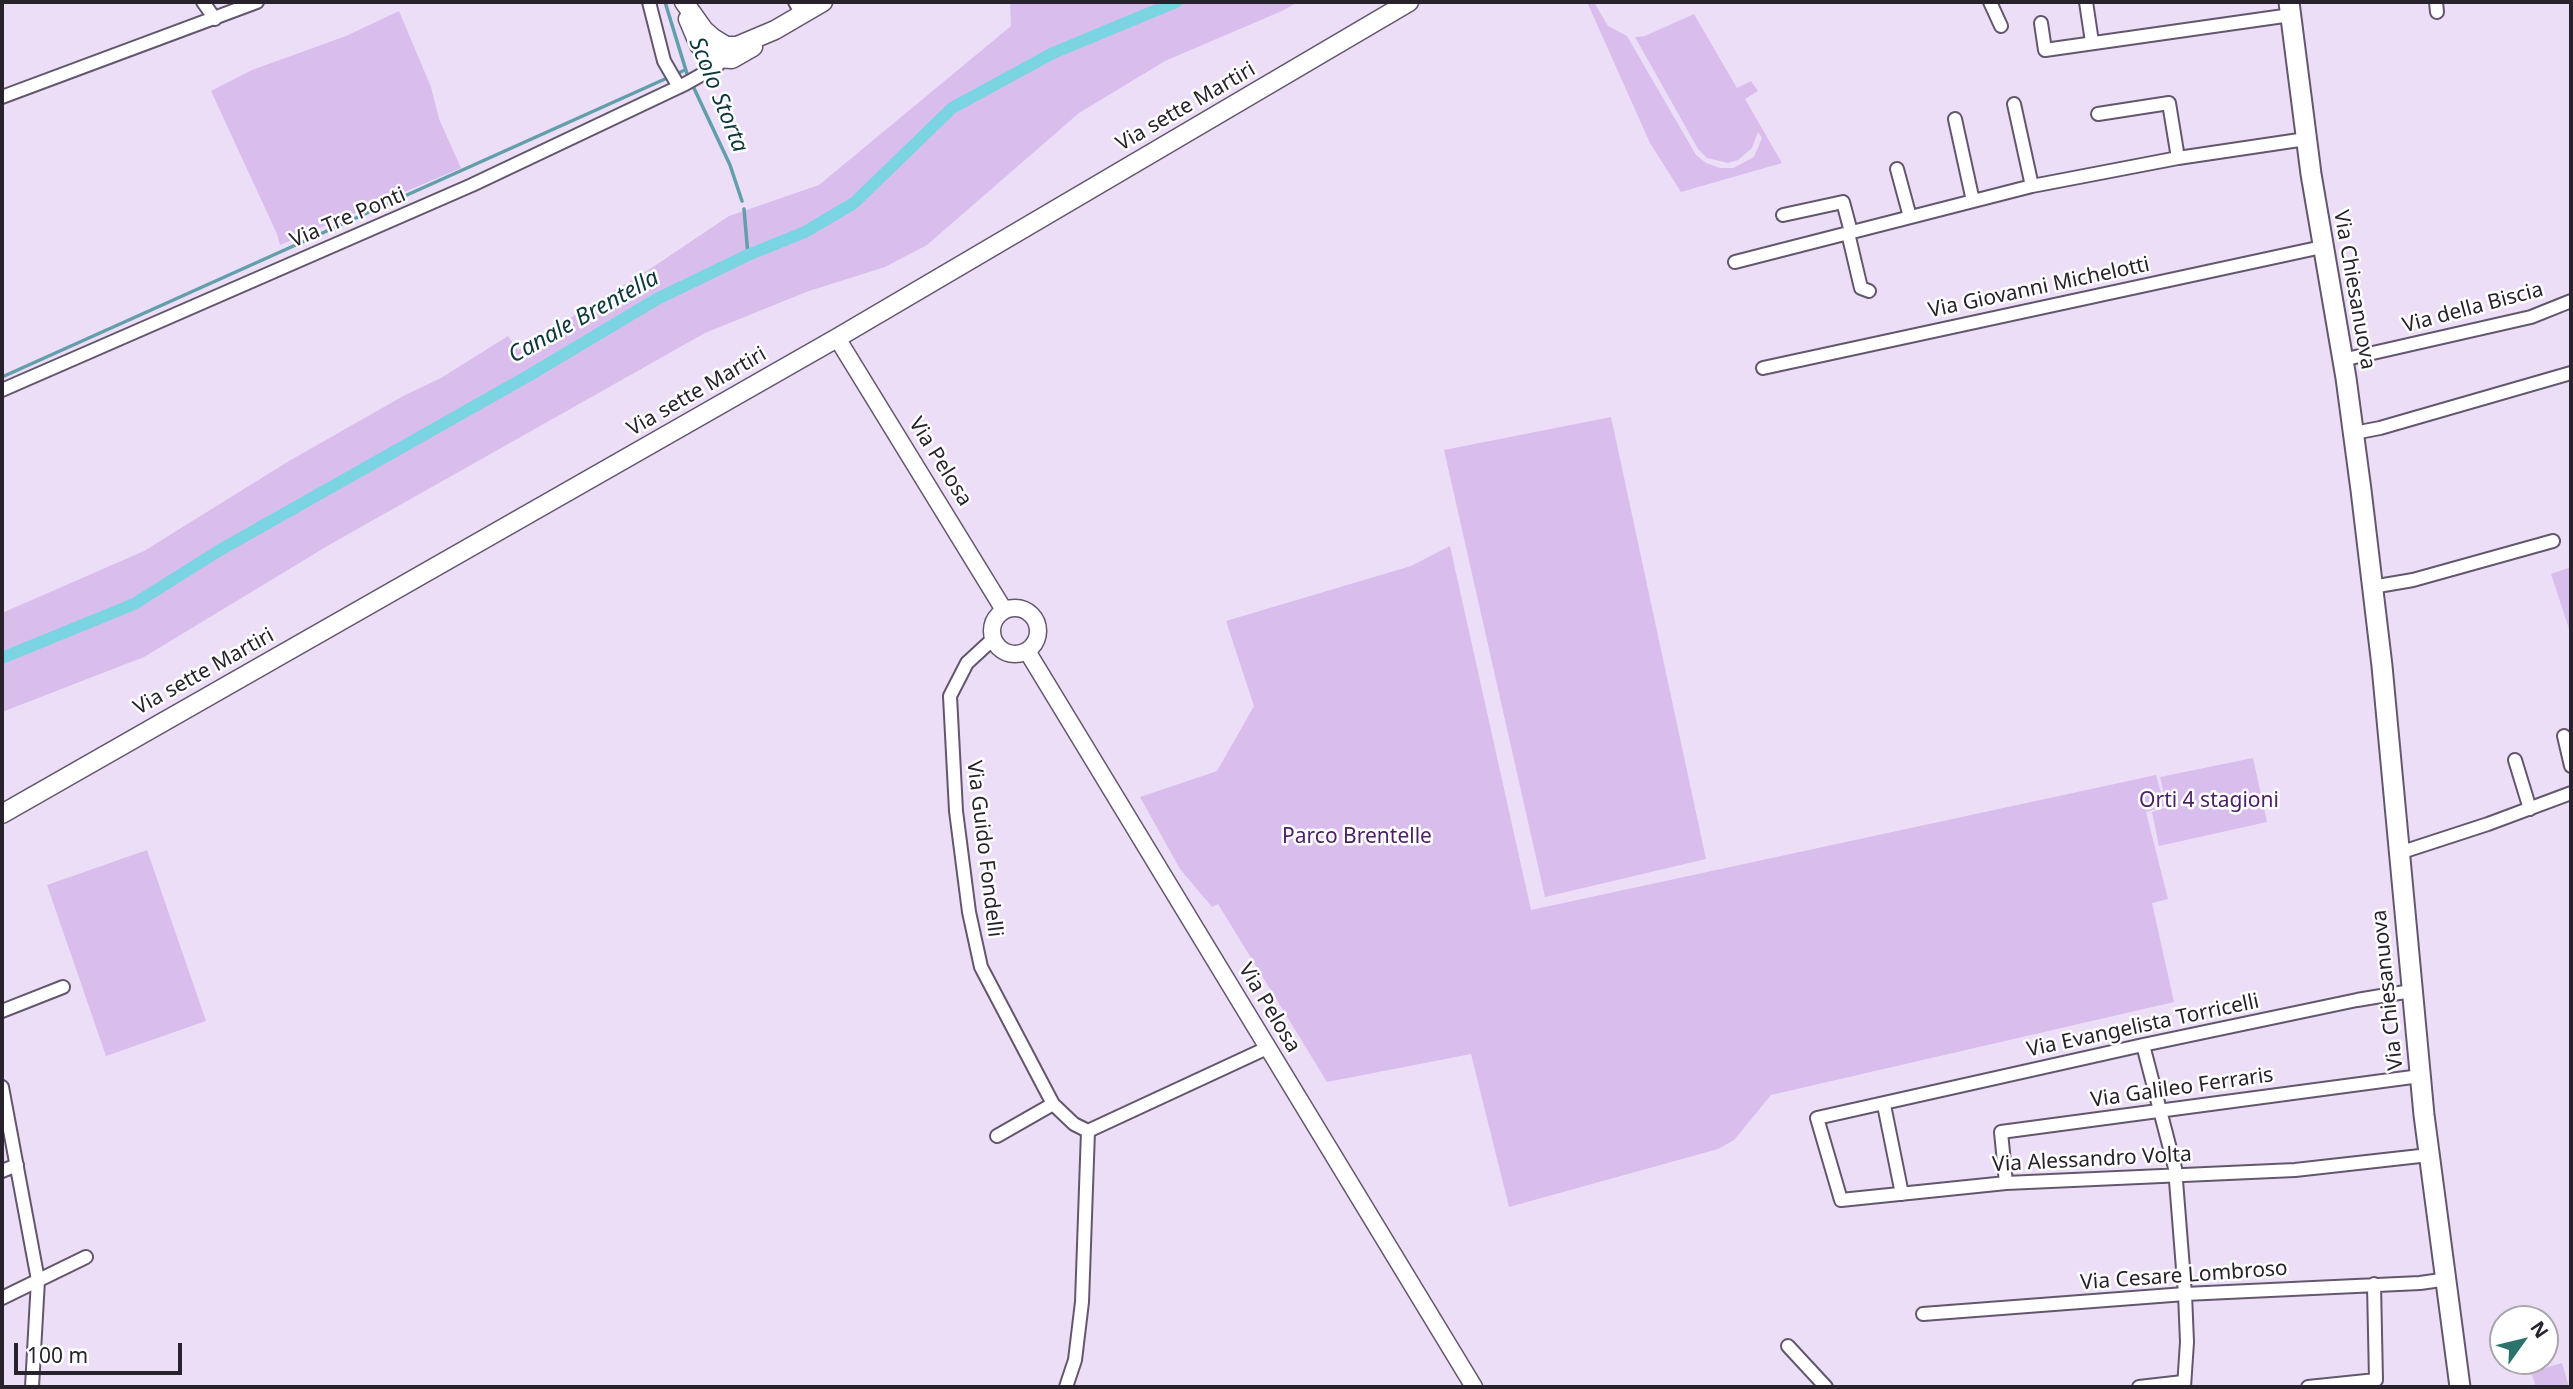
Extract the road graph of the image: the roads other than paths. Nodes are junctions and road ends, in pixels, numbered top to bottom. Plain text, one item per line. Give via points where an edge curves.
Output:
1 (203, 2) edge
2 (257, 2) edge
3 (649, 2) edge
4 (684, 2) edge
5 (822, 2) edge
6 (1409, 2) edge
7 (1990, 2) edge
8 (2086, 2) edge
9 (799, 8) edge
10 (2290, 8) edge
11 (215, 19) junction
12 (2041, 23) dead end
13 (2001, 26) dead end
14 (691, 29) junction
15 (775, 30) junction
16 (713, 38) junction
17 (2092, 42) junction
18 (737, 46) junction
19 (722, 59) junction
20 (689, 81) junction
21 (2, 97) edge
22 (2014, 104) dead end
23 (2098, 114) dead end
24 (1955, 119) dead end
25 (2306, 139) junction
26 (2178, 158) junction
27 (1897, 169) dead end
28 (2032, 186) junction
29 (1973, 201) junction
30 (1783, 215) dead end
31 (1910, 217) junction
32 (1849, 233) junction
33 (2322, 247) junction
34 (1735, 262) dead end
35 (1869, 291) dead end
36 (2571, 301) edge
37 (837, 338) junction
38 (2342, 360) junction
39 (1763, 368) dead end
40 (2571, 373) edge
41 (2, 390) edge
42 (2354, 433) junction
43 (2553, 541) dead end
44 (2372, 587) junction
45 (1004, 611) junction
46 (993, 639) junction
47 (1027, 651) junction
48 (2564, 736) dead end
49 (2515, 760) dead end
50 (2571, 766) edge
51 (2571, 793) edge
52 (2530, 809) junction
53 (2, 814) edge
54 (2399, 853) junction
55 (63, 987) dead end
56 (2411, 991) junction
57 (2, 1011) edge
58 (2143, 1045) junction
59 (1267, 1048) junction
60 (2420, 1076) junction
61 (2, 1087) edge
62 (1053, 1104) junction
63 (1884, 1105) junction
64 (2160, 1111) junction
65 (1816, 1118) joint
66 (1088, 1131) junction
67 (997, 1136) dead end
68 (2430, 1155) junction
69 (17, 1166) junction
70 (2, 1171) edge
71 (2176, 1175) junction
72 (2006, 1183) junction
73 (1902, 1194) junction
74 (86, 1257) dead end
75 (2448, 1279) junction
76 (38, 1280) junction
77 (2374, 1284) junction
78 (2185, 1294) junction
79 (2, 1298) edge
80 (1923, 1314) dead end
81 (1788, 1346) dead end
82 (2183, 1385) edge
83 (32, 1387) edge
84 (1066, 1387) edge
85 (1474, 1387) edge
86 (1826, 1387) edge
87 (2139, 1387) edge
88 (2308, 1387) edge
89 (2460, 1387) edge

1 - 11 street
2 - 11 street
3 - 20 street via 664,61
4 - 14 main road
4 - 16 main road
5 - 9 main road
6 - 37 main road, Via sette Martiri
7 - 13 street
8 - 17 street
9 - 15 main road
10 - 17 street
10 - 25 main road, Via Chiesanuova
11 - 21 street
12 - 17 street via 2045,50
14 - 19 main road via 707,54
14 - 20 street
15 - 18 main road
15 - 19 main road via 743,53
16 - 18 main road
16 - 19 street
18 - 19 street
19 - 20 street
20 - 41 street, Via Tre Ponti via 472,185
22 - 28 street
23 - 26 street via 2169,103
24 - 29 street
25 - 26 street
25 - 33 main road, Via Chiesanuova
26 - 28 street
27 - 31 street
28 - 29 street
29 - 31 street
30 - 32 street via 1843,202
31 - 32 street
32 - 34 street
32 - 35 street via 1861,288
33 - 38 main road, Via Chiesanuova
33 - 39 street, Via Giovanni Michelotti
36 - 38 street, Via della Biscia via 2531,317
37 - 45 street, Via Pelosa
37 - 53 main road, Via sette Martiri
38 - 42 main road, Via Chiesanuova
40 - 42 street
42 - 44 main road, Via Chiesanuova
43 - 44 street
44 - 54 main road, Via Chiesanuova
45 - 46 street via 994,621
45 - 47 street via 1018,608 1035,618 1037,639
46 - 47 street via 1009,653
46 - 62 street, Via Guido Fondelli via 967,663 950,696 956,811 969,912 981,967
47 - 59 street, Via Pelosa
48 - 50 street
49 - 52 street
51 - 52 street
52 - 54 street
54 - 56 main road, Via Chiesanuova
55 - 57 street
56 - 58 street, Via Evangelista Torricelli
56 - 60 main road, Via Chiesanuova
58 - 63 street, Via Evangelista Torricelli
58 - 64 street
59 - 66 street
59 - 85 street, Via Pelosa
60 - 64 street, Via Galileo Ferraris
60 - 68 main road, Via Chiesanuova
61 - 69 street
62 - 66 street, Via Guido Fondelli
62 - 67 street
63 - 65 street, Via Evangelista Torricelli
63 - 73 street
64 - 71 street
64 - 72 street, Via Galileo Ferraris via 2001,1132
65 - 73 street, Via Alessandro Volta via 1841,1200
66 - 84 street via 1082,1302 1075,1360
68 - 71 street, Via Alessandro Volta via 2295,1170
68 - 75 main road, Via Chiesanuova
69 - 70 street
69 - 76 street
71 - 72 street, Via Alessandro Volta
71 - 78 street
72 - 73 street, Via Alessandro Volta
74 - 76 street
75 - 77 street, Via Cesare Lombroso
75 - 89 main road, Via Chiesanuova
76 - 79 street
76 - 83 street
77 - 78 street, Via Cesare Lombroso
77 - 88 street via 2376,1380
78 - 80 street, Via Cesare Lombroso
78 - 82 street
81 - 86 street
82 - 87 street

